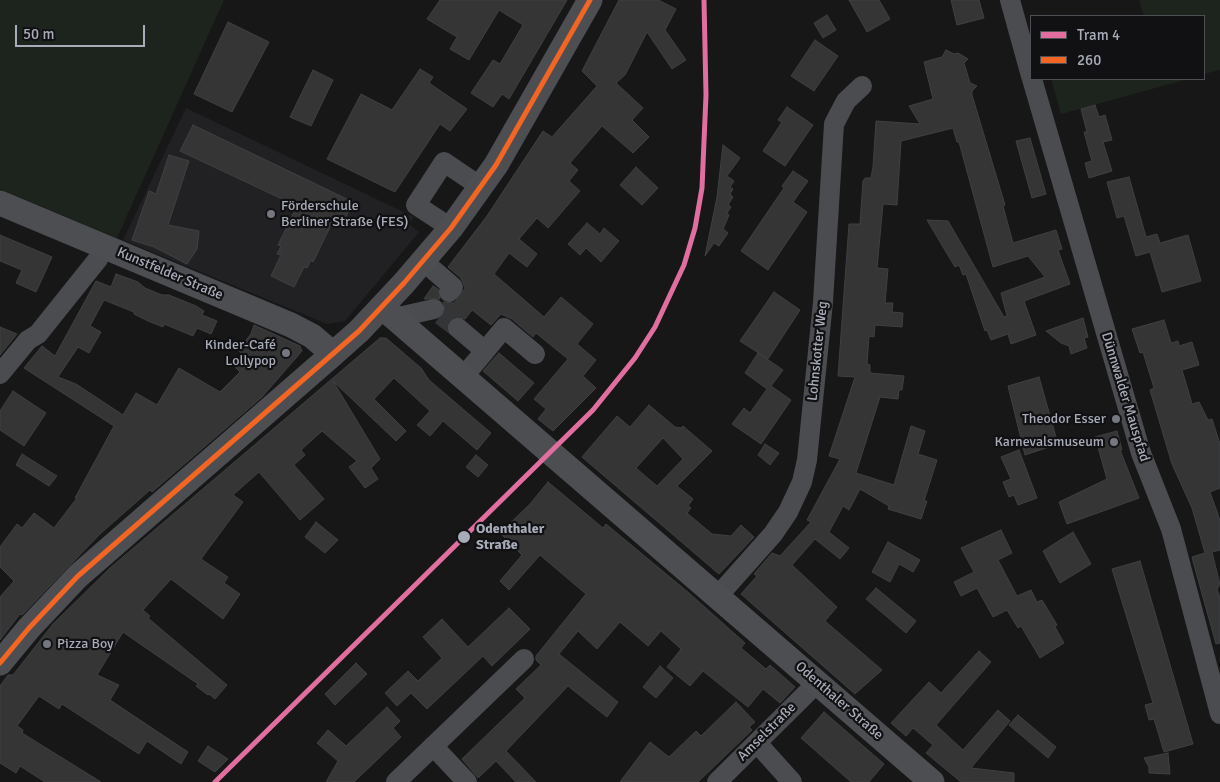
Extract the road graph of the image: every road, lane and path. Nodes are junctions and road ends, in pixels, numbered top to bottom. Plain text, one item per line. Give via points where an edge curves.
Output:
1 (590, 0) edge
2 (1010, 0) edge
3 (1030, 70) edge
4 (1033, 80) edge
5 (862, 86) dead end
6 (482, 186) junction
7 (0, 203) edge
8 (450, 228) junction
9 (103, 246) junction
10 (422, 261) junction
11 (449, 292) dead end
12 (437, 311) tunnel mouth
13 (388, 312) junction
14 (458, 328) tunnel mouth
15 (485, 351) junction
16 (333, 354) junction
17 (534, 354) dead end
18 (0, 374) edge
19 (463, 377) junction
20 (717, 597) junction
21 (524, 659) dead end
22 (0, 663) edge
23 (817, 682) junction
24 (1220, 714) edge
25 (757, 743) junction
26 (433, 746) junction
27 (396, 782) edge
28 (467, 782) edge
29 (716, 782) edge
30 (792, 782) edge
31 (932, 782) edge

1 - 6 main road
2 - 3 street, Dünnwalder Mauspfad
4 - 24 street, Dünnwalder Mauspfad via 1141,452 1171,529
5 - 20 street, Lohnskotter Weg via 846,101 834,124 823,302 802,482 773,534
6 - 8 main road
6 - 8 street via 444,162 416,205
7 - 9 main road, Kunstfelder Straße
8 - 10 main road
9 - 16 main road, Kunstfelder Straße via 297,328 324,344
9 - 18 street via 98,259 38,334 28,340
10 - 11 street via 453,287
10 - 13 main road
12 - 13 street
13 - 16 main road
13 - 19 main road, Odenthaler Straße
14 - 15 street
15 - 17 street via 504,328
15 - 19 street
16 - 22 main road via 78,576
19 - 20 main road, Odenthaler Straße
20 - 23 main road, Odenthaler Straße
21 - 26 street
23 - 25 street, Amselstraße
23 - 31 main road, Odenthaler Straße
25 - 29 street, Amselstraße
25 - 30 street
26 - 27 street
26 - 28 street

